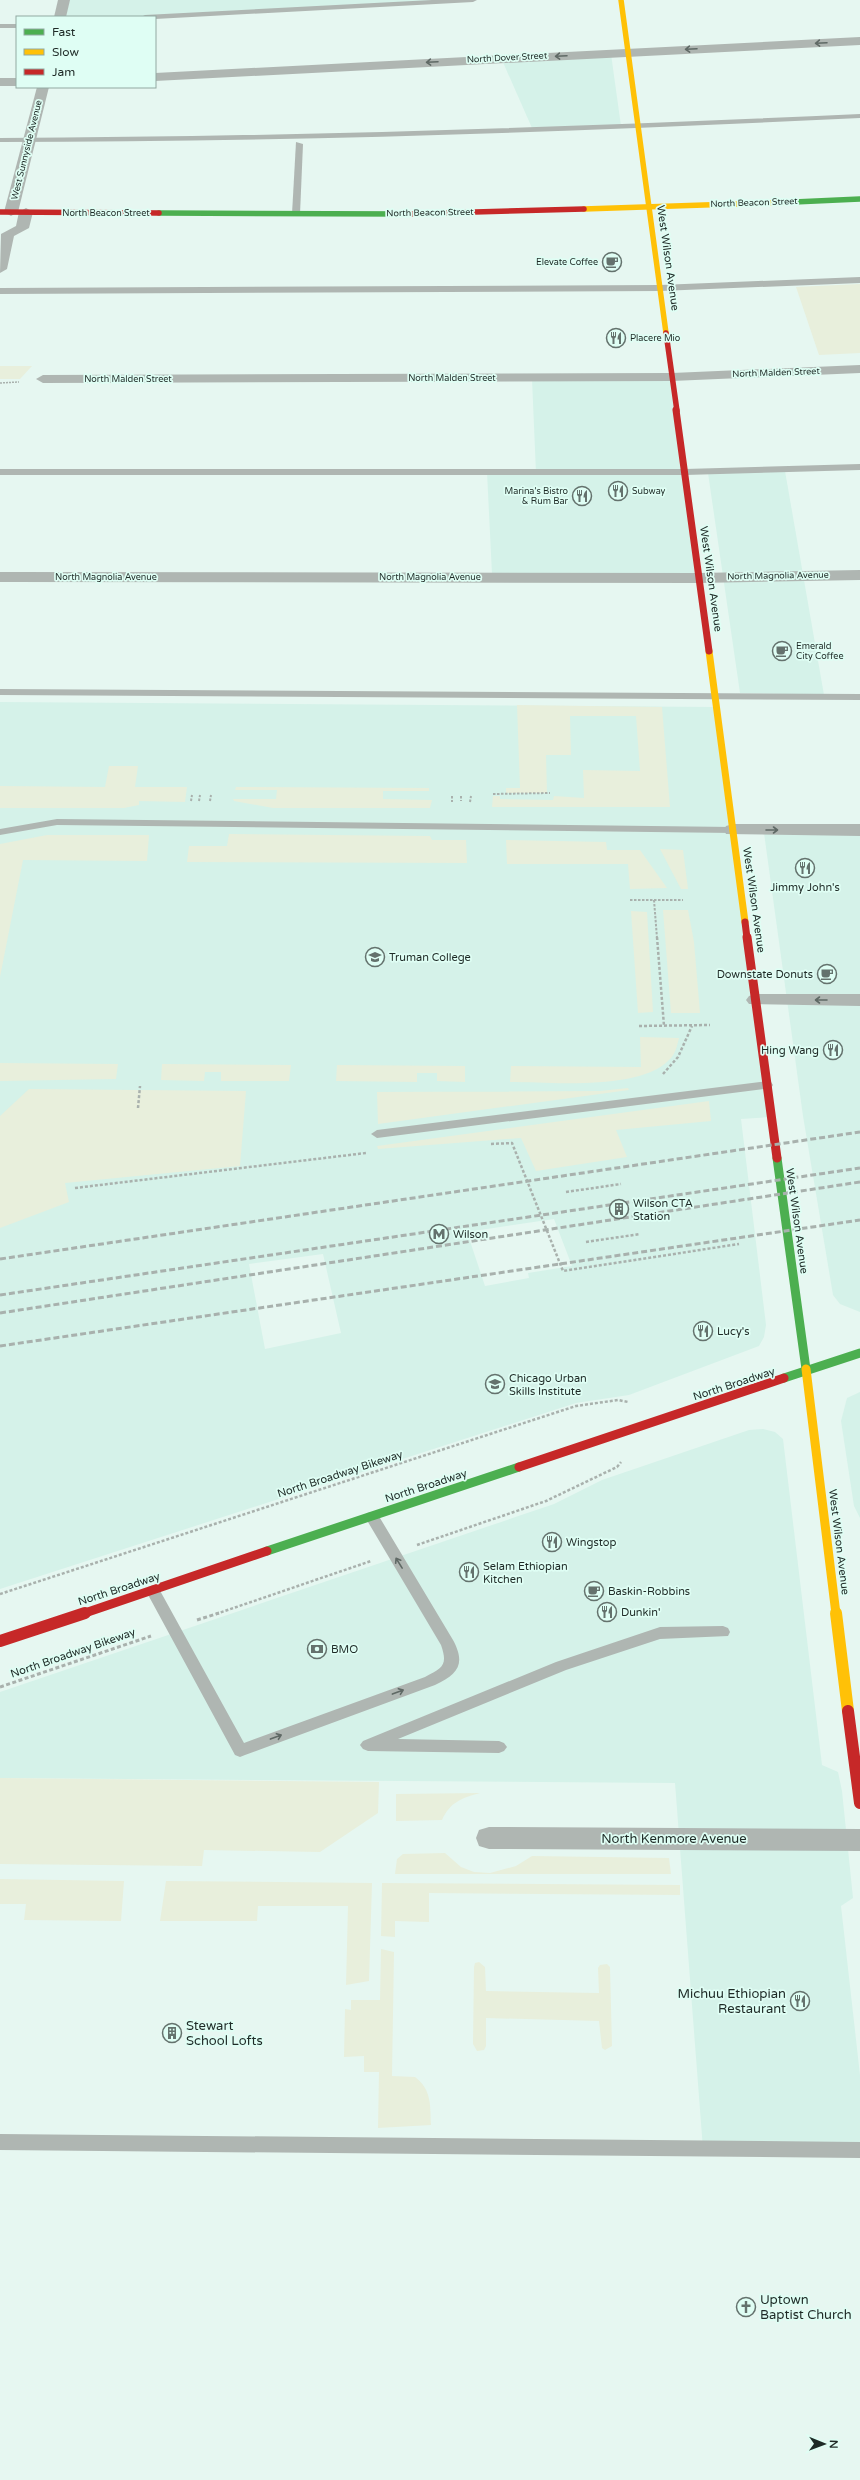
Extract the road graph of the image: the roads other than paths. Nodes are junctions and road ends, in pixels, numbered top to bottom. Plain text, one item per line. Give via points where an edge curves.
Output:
1 (64, 0) edge
2 (473, 0) edge
3 (621, 0) edge
4 (60, 16) edge
5 (156, 16) edge
6 (0, 26) edge
7 (16, 26) edge
8 (860, 41) edge
9 (628, 52) junction
10 (156, 77) edge
11 (0, 82) edge
12 (16, 82) edge
13 (43, 88) edge
14 (860, 116) edge
15 (638, 127) junction
16 (0, 140) edge
17 (29, 140) junction
18 (298, 144) dead end
19 (860, 199) edge
20 (649, 208) junction
21 (5, 212) edge
22 (26, 212) junction
23 (296, 214) junction
24 (0, 269) edge
25 (860, 280) edge
26 (660, 288) junction
27 (0, 291) edge
28 (860, 369) edge
29 (672, 377) junction
30 (43, 379) dead end
31 (860, 467) edge
32 (0, 472) edge
33 (685, 472) junction
34 (860, 575) edge
35 (0, 577) edge
36 (699, 578) junction
37 (0, 692) edge
38 (715, 696) junction
39 (860, 697) edge
40 (732, 830) junction
41 (860, 830) edge
42 (0, 832) edge
43 (756, 1000) junction
44 (860, 1000) edge
45 (767, 1085) junction
46 (377, 1134) dead end
47 (860, 1353) edge
48 (806, 1372) junction
49 (372, 1517) junction
50 (153, 1591) junction
51 (724, 1632) dead end
52 (0, 1641) edge
53 (499, 1746) dead end
54 (860, 1803) edge
55 (488, 1838) dead end
56 (860, 1840) edge
57 (0, 2142) edge
58 (860, 2150) edge

1 - 4 street
2 - 5 lane
3 - 9 street, West Wilson Avenue
6 - 7 lane
8 -> 9 street, North Dover Street
9 -> 10 street, North Dover Street
9 - 15 street, West Wilson Avenue
11 - 12 street
13 - 17 street, West Sunnyside Avenue
14 - 15 lane
15 - 17 lane via 297,137
15 - 20 street, West Wilson Avenue
16 - 17 lane
17 - 21 street, West Sunnyside Avenue
18 - 23 lane
19 - 20 street, North Beacon Street
20 - 23 street, North Beacon Street
20 - 26 street, West Wilson Avenue
21 - 22 street, North Beacon Street
22 - 23 street, North Beacon Street
22 - 24 street via 22,228 8,234
25 - 26 lane
26 - 27 lane
26 - 29 street, West Wilson Avenue
28 - 29 street, North Malden Street
29 - 30 street, North Malden Street
29 - 33 street, West Wilson Avenue
31 - 33 lane
32 - 33 lane
33 - 36 street, West Wilson Avenue
34 - 36 street, North Magnolia Avenue
35 - 36 street, North Magnolia Avenue
36 - 38 street, West Wilson Avenue
37 - 38 lane
38 - 39 lane
38 - 40 street, West Wilson Avenue
40 -> 41 street
40 - 42 lane via 57,822
40 - 43 street, West Wilson Avenue
44 -> 43 street
43 - 45 street, West Wilson Avenue
45 - 46 lane
45 - 48 street, West Wilson Avenue
47 - 48 street, North Broadway
48 - 49 street, North Broadway
48 - 54 street, West Wilson Avenue
49 - 50 street, North Broadway
50 -> 49 lane via 240,1751 430,1681 448,1671 452,1665 448,1644
50 - 52 street, North Broadway
51 - 53 lane via 660,1632 561,1666 368,1745
55 - 56 street, North Kenmore Avenue
57 - 58 lane

